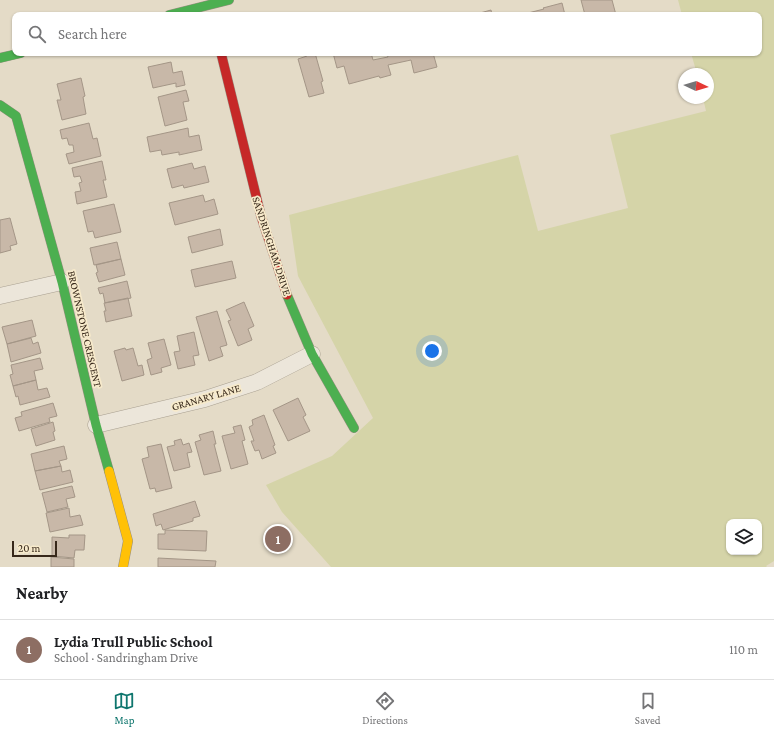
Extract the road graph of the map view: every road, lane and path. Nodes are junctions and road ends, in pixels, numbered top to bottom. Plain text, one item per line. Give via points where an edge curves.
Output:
1 (229, 0) edge
2 (209, 7) edge
3 (184, 12) edge
4 (12, 55) edge
5 (222, 56) edge
6 (0, 58) edge
7 (0, 105) edge
8 (62, 282) junction
9 (0, 296) edge
10 (312, 354) junction
11 (96, 425) junction
12 (354, 428) dead end
13 (123, 567) edge

1 - 2 street
2 - 3 street
4 - 6 street
5 - 10 street, SANDRINGHAM DRIVE via 261,216 284,287
7 - 8 street, BROWNSTONE CRESCENT via 16,116
8 - 9 street
8 - 11 street, BROWNSTONE CRESCENT
10 - 11 street, GRANARY LANE via 257,382 205,399
10 - 12 street, SANDRINGHAM DRIVE
11 - 13 street, BROWNSTONE CRESCENT via 128,541

